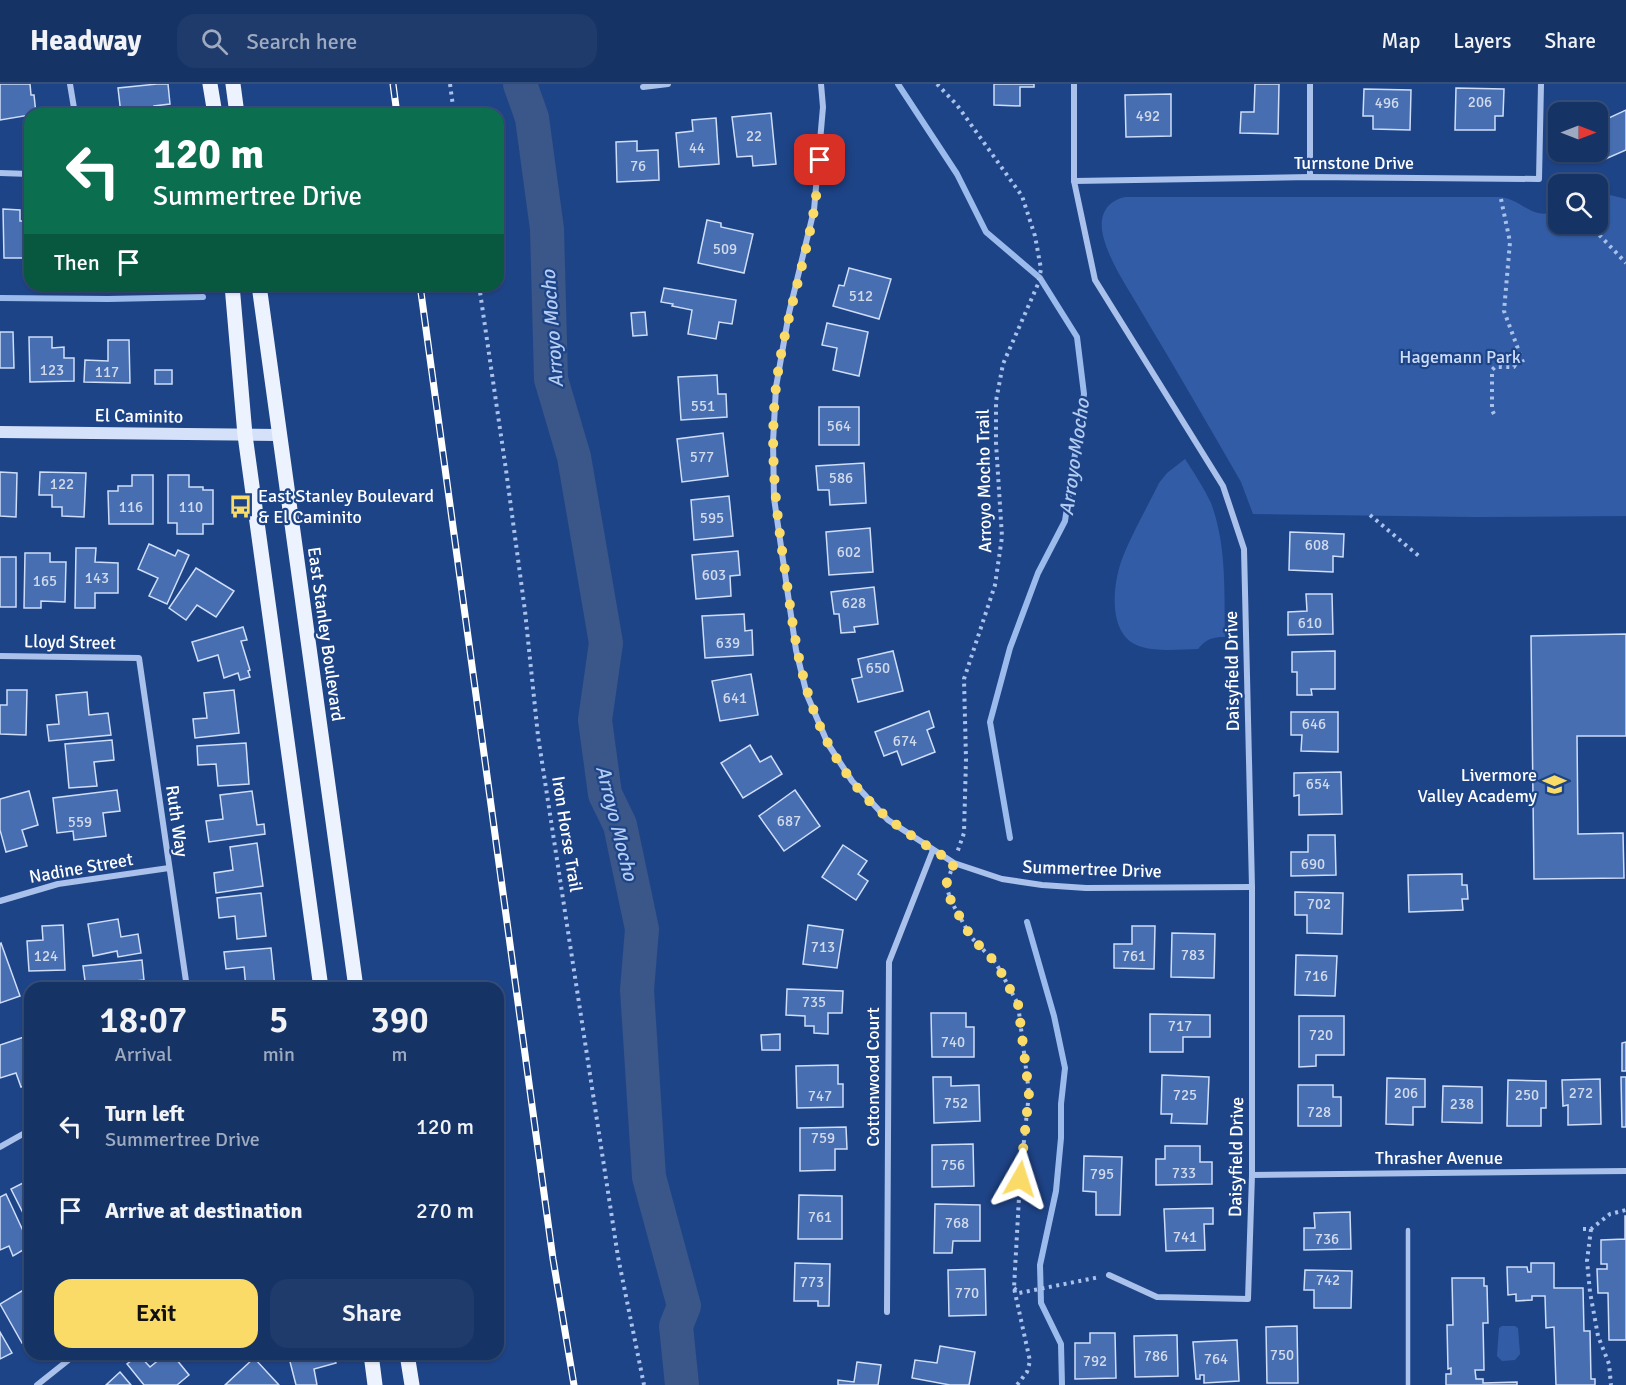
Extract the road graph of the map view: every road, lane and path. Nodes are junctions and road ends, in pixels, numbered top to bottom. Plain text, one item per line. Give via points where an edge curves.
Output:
1 (70, 84) edge
2 (210, 84) edge
3 (233, 84) edge
4 (450, 84) edge
5 (668, 84) edge
6 (820, 84) edge
7 (937, 84) edge
8 (1074, 84) edge
9 (1310, 84) edge
10 (1540, 84) edge
11 (643, 87) dead end
12 (74, 108) edge
13 (213, 108) edge
14 (236, 108) edge
15 (453, 108) edge
16 (0, 173) edge
17 (24, 174) edge
18 (1310, 177) junction
19 (1074, 182) junction
20 (1501, 199) dead end
21 (1598, 234) edge
22 (1626, 263) edge
23 (233, 291) edge
24 (260, 291) edge
25 (480, 291) edge
26 (1521, 354) junction
27 (1524, 365) dead end
28 (1494, 414) dead end
29 (0, 432) edge
30 (245, 435) junction
31 (278, 435) junction
32 (1371, 515) dead end
33 (1420, 557) dead end
34 (0, 656) edge
35 (139, 658) joint
36 (933, 850) junction
37 (954, 863) junction
38 (169, 868) junction
39 (1252, 887) junction
40 (0, 901) edge
41 (186, 982) edge
42 (320, 982) edge
43 (355, 982) edge
44 (24, 1133) edge
45 (0, 1147) edge
46 (1626, 1171) edge
47 (1252, 1174) junction
48 (1626, 1210) edge
49 (1583, 1228) dead end
50 (1591, 1229) junction
51 (1408, 1230) dead end
52 (1109, 1275) joint
53 (1014, 1288) junction
54 (887, 1312) dead end
55 (68, 1360) edge
56 (372, 1360) edge
57 (408, 1360) edge
58 (37, 1385) edge
59 (375, 1385) edge
60 (412, 1385) edge
61 (644, 1385) edge
62 (1017, 1385) edge
63 (1408, 1385) edge
64 (1611, 1385) edge

1 - 12 street
2 - 13 main road
3 - 14 main road
4 - 15 path
5 - 11 street
6 - 36 street, Summertree Drive via 822,118 814,210 776,387 773,442 774,498 796,650 807,695 828,744 852,781 888,820
7 - 37 path, Arroyo Mocho Trail via 957,105 1022,196 1041,269 1003,364 996,401 1002,537 995,585 964,679 964,833
8 - 19 street, Daisyfield Drive
9 - 18 street
10 - 18 street, Turnstone Drive via 1539,179
16 - 17 street
18 - 19 street, Turnstone Drive
19 - 39 street, Daisyfield Drive via 1095,280 1222,486 1244,549
20 - 26 path via 1510,242 1504,311
21 - 22 path
23 - 30 main road
24 - 31 main road, East Stanley Boulevard
25 - 61 path, Iron Horse Trail via 508,481 538,736 618,1257
26 - 27 path
26 - 28 path via 1514,367 1492,370
29 - 30 street, El Caminito
30 - 31 street, El Caminito
30 - 42 main road
31 - 43 main road, East Stanley Boulevard
32 - 33 path
34 - 35 street, Lloyd Street
35 - 38 street, Ruth Way
36 - 37 street, Summertree Drive
36 - 54 street, Cottonwood Court via 889,962
37 - 39 street, Summertree Drive via 1002,879 1042,885
37 - 53 path, Arroyo Mocho Trail via 946,885 951,901 971,937 996,963 1018,1004 1029,1093
38 - 40 street, Nadine Street via 58,884
38 - 41 street, Ruth Way
39 - 47 street, Daisyfield Drive
44 - 45 street
46 - 47 street, Thrasher Avenue
47 - 52 street, Daisyfield Drive via 1248,1299 1157,1297
48 - 50 path via 1610,1214
49 - 50 path
50 - 64 path via 1587,1261 1590,1292 1598,1336 1610,1365
51 - 63 lane
52 - 53 path via 1019,1293
53 - 62 path, Arroyo Mocho Trail via 1030,1360
55 - 58 street
56 - 59 main road
57 - 60 main road

